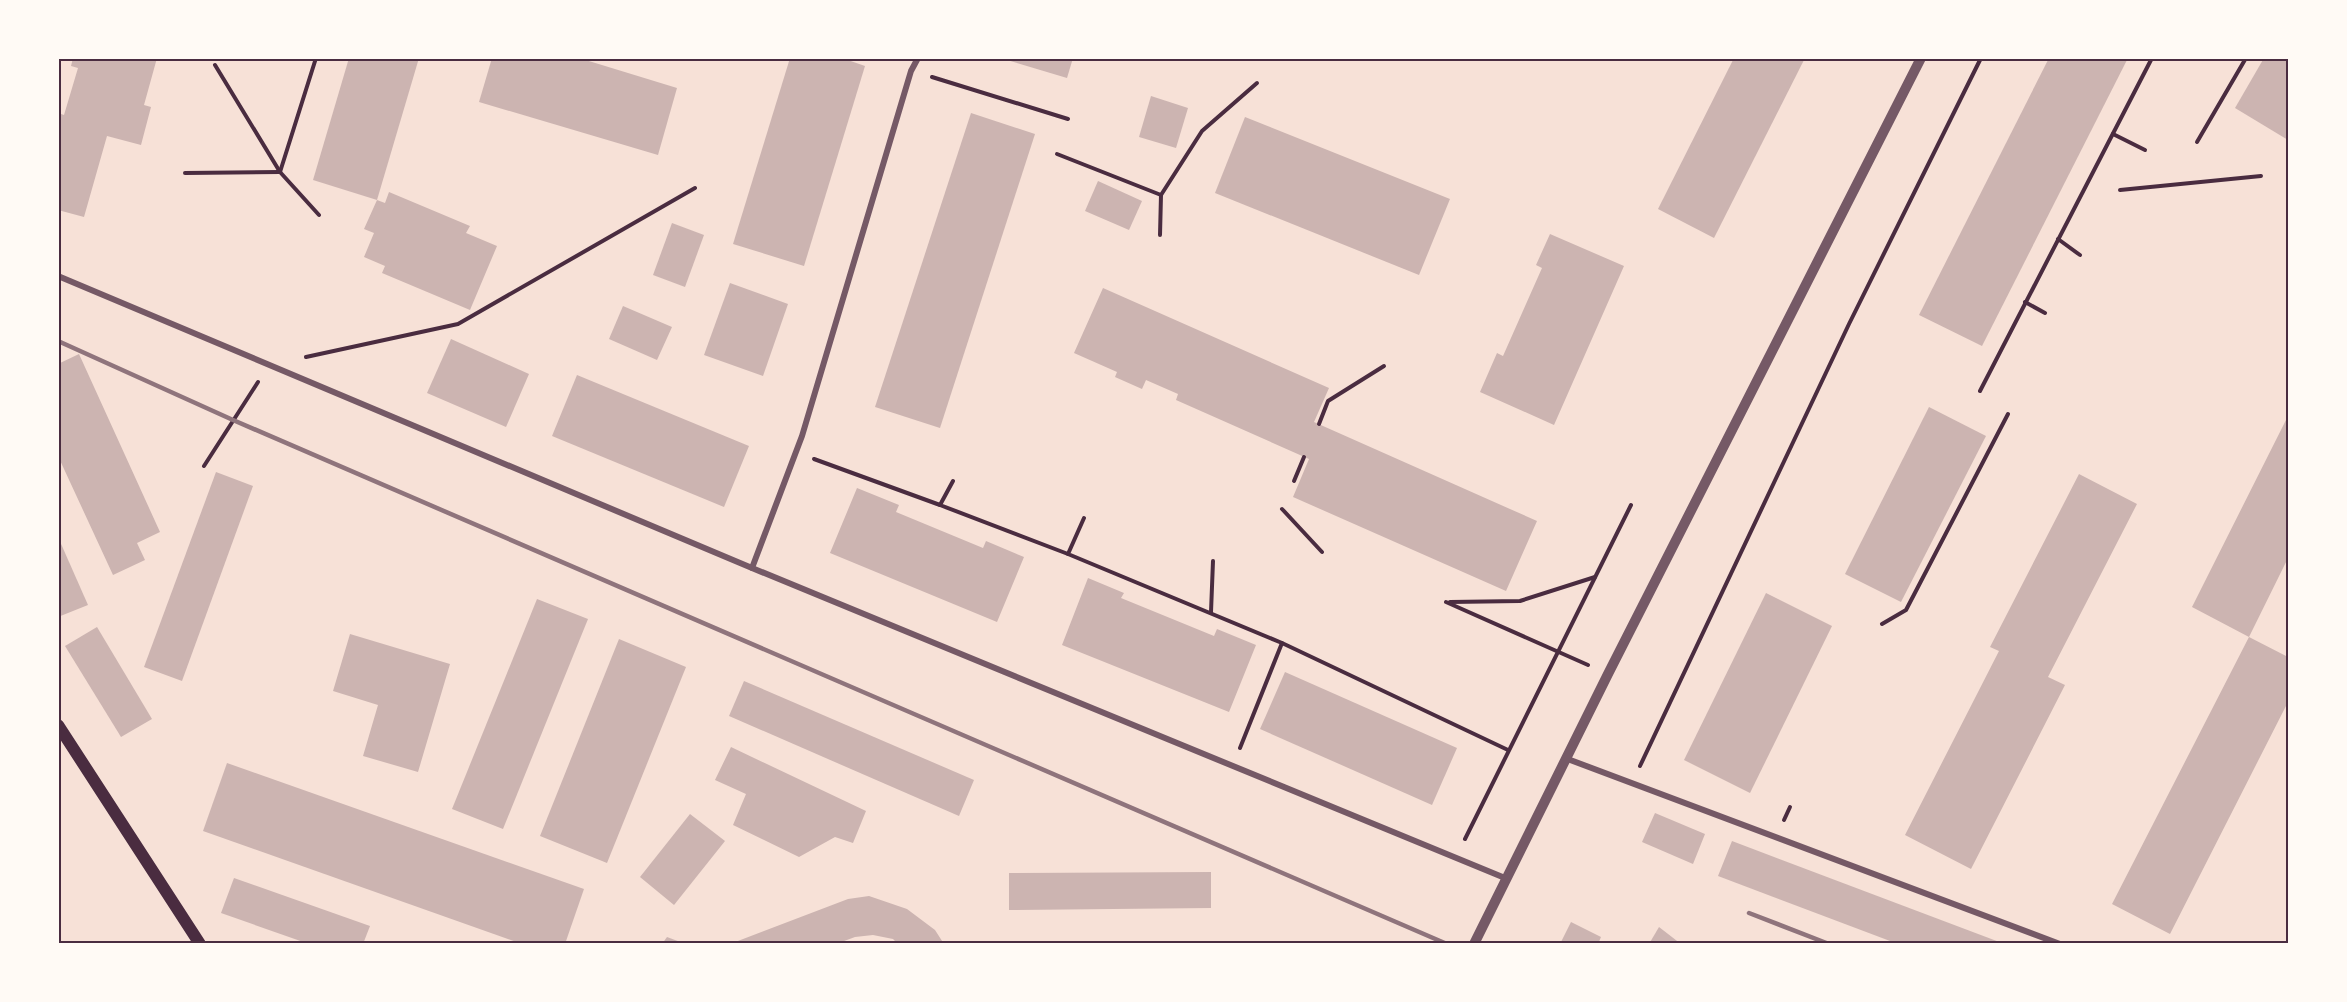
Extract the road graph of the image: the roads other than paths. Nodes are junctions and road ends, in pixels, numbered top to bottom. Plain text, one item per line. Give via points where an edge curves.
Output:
1 (918, 58) edge
2 (1921, 58) edge
3 (58, 276) edge
4 (752, 568) junction
5 (58, 725) edge
6 (1566, 758) junction
7 (1505, 878) junction
8 (200, 944) edge
9 (1474, 944) edge
10 (2060, 944) edge

1 - 4 street via 796,452
2 - 6 street
3 - 4 street
4 - 7 street
5 - 8 main road
6 - 7 street
6 - 10 street
7 - 9 street

